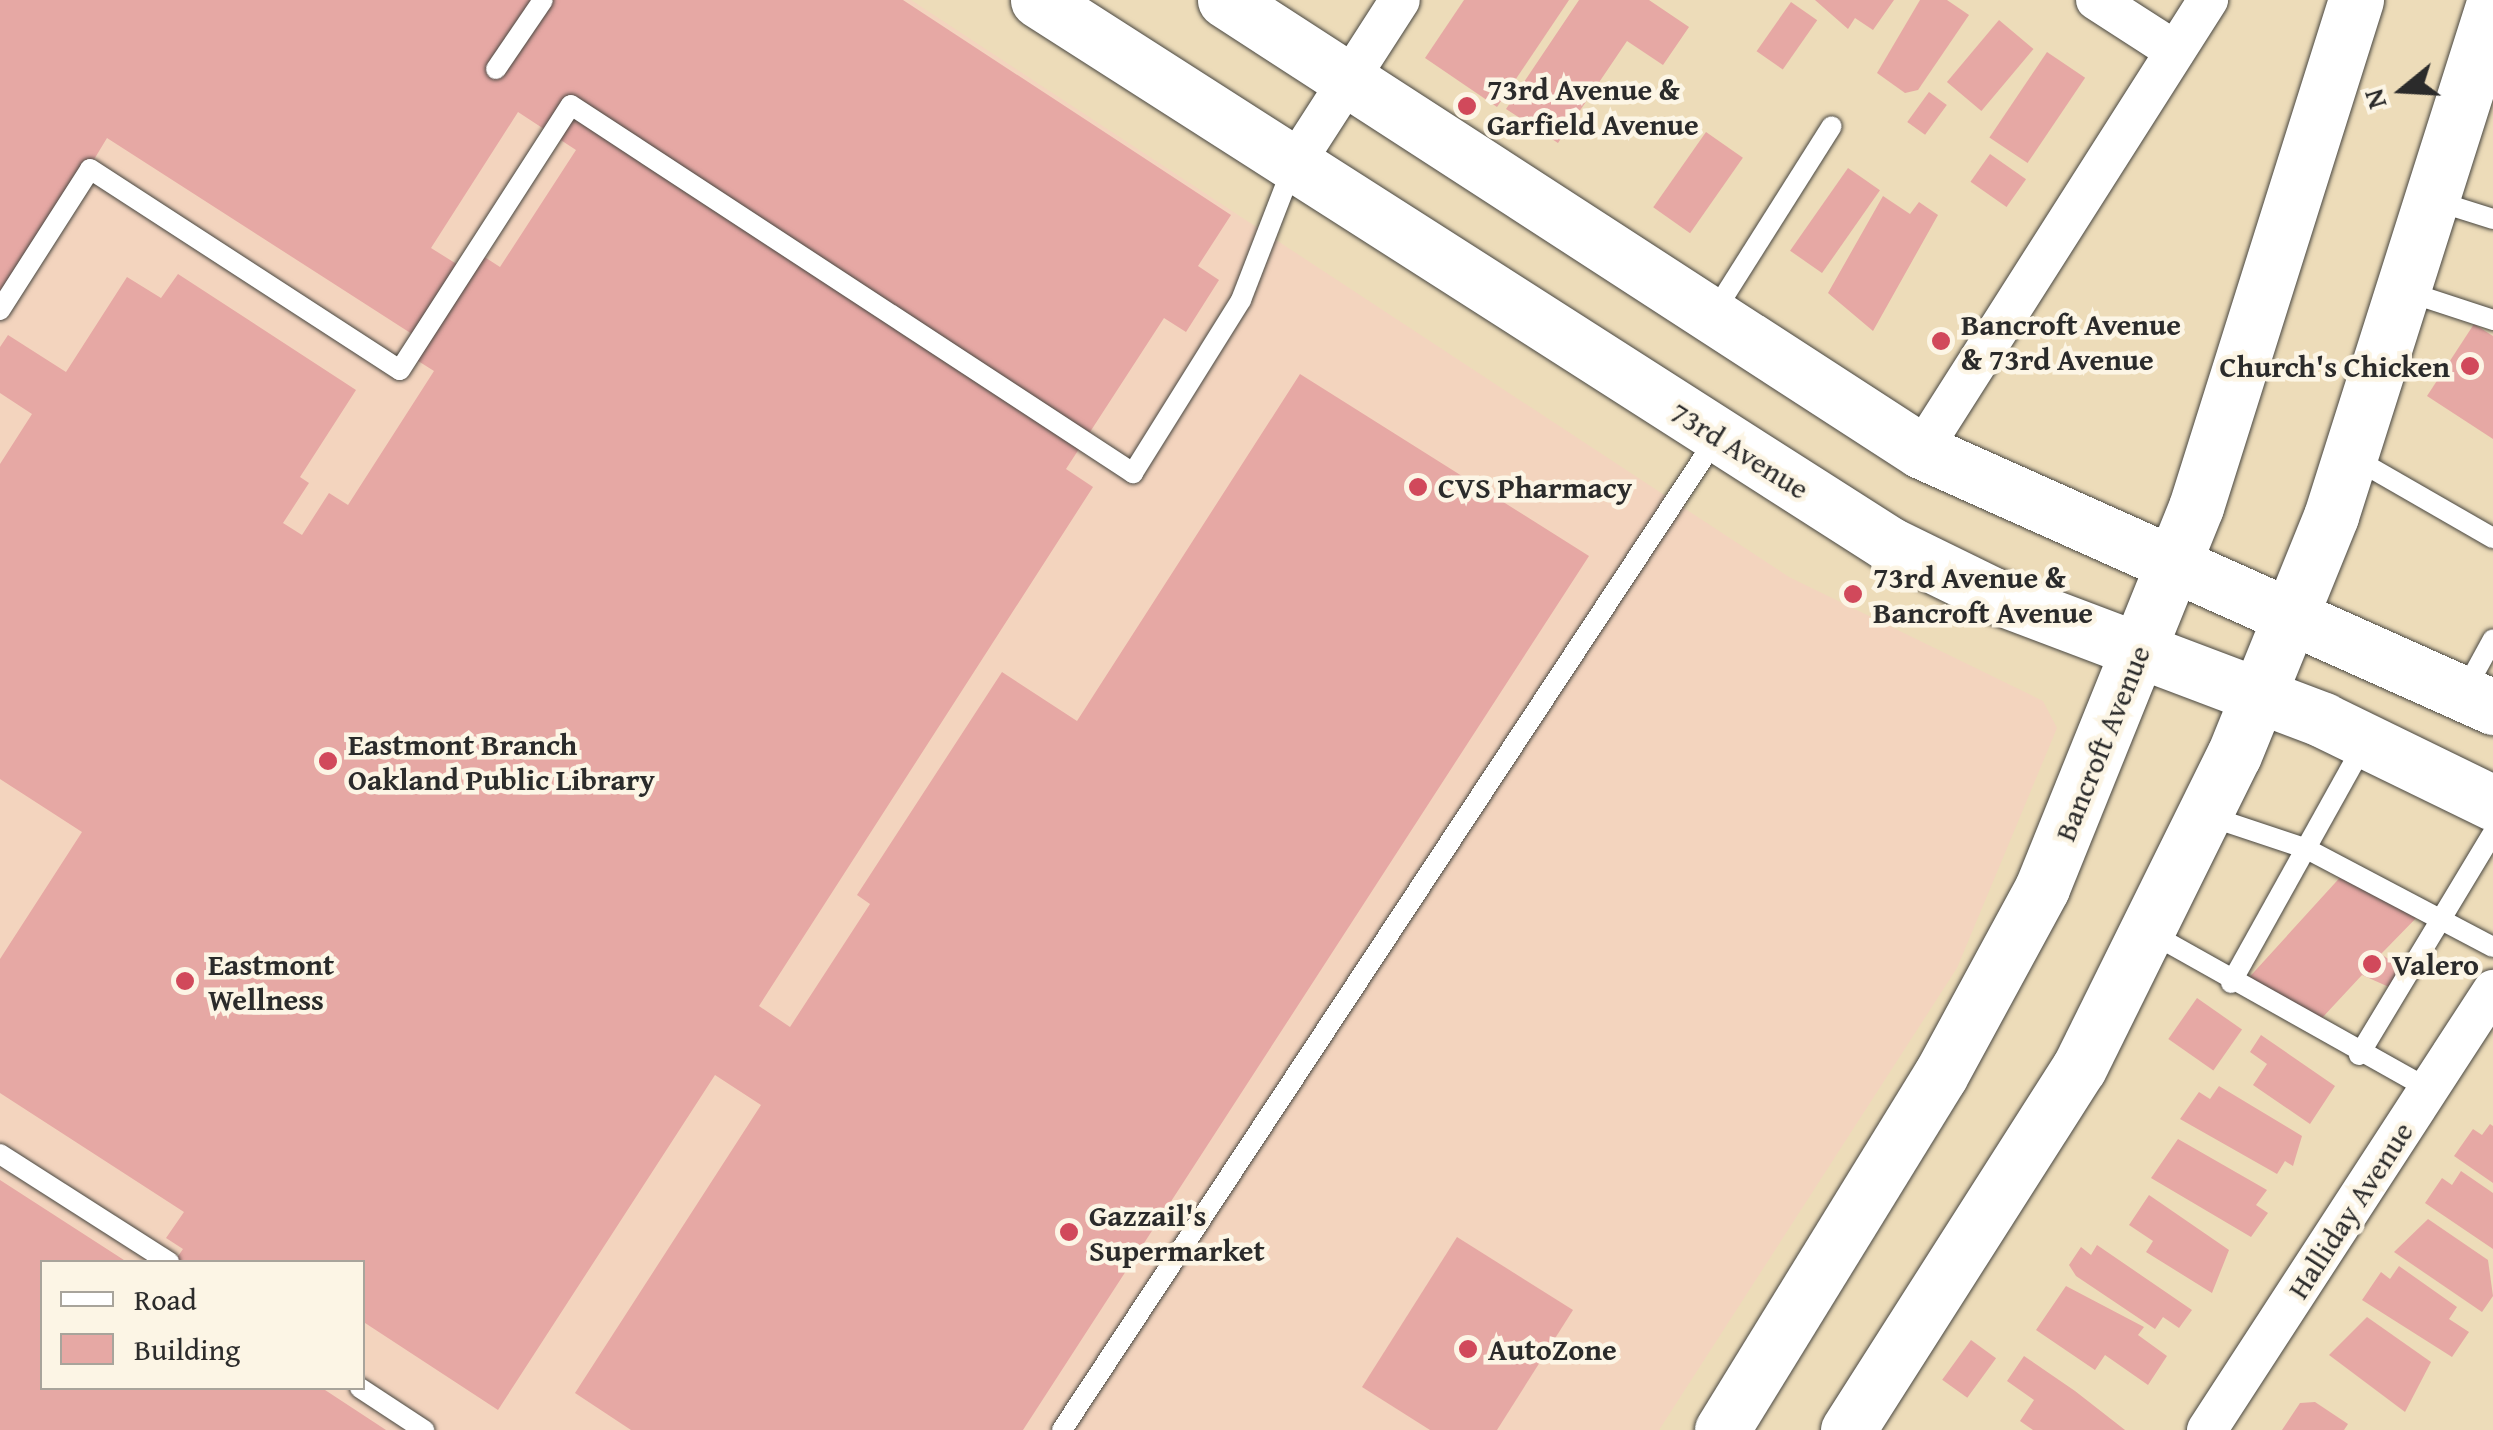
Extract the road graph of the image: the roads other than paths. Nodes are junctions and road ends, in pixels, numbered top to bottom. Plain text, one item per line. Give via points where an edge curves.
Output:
1 (543, 0) edge
2 (1038, 0) edge
3 (1225, 0) edge
4 (1400, 0) edge
5 (2096, 0) edge
6 (2208, 0) edge
7 (2356, 0) edge
8 (2493, 6) edge
9 (2175, 51) junction
10 (496, 69) dead end
11 (1348, 80) junction
12 (1832, 126) dead end
13 (1293, 166) junction
14 (2432, 200) junction
15 (2493, 219) edge
16 (2403, 290) junction
17 (0, 310) edge
18 (1712, 315) junction
19 (2493, 320) edge
20 (1718, 436) junction
21 (1921, 451) junction
22 (2350, 456) junction
23 (2490, 533) edge
24 (2174, 566) junction
25 (2291, 618) junction
26 (2493, 639) edge
27 (2140, 652) junction
28 (2259, 696) junction
29 (2478, 700) edge
30 (2366, 741) junction
31 (2493, 803) edge
32 (2204, 814) junction
33 (2493, 833) edge
34 (2307, 849) junction
35 (2444, 916) junction
36 (2147, 930) junction
37 (2493, 947) edge
38 (2232, 984) junction
39 (2493, 990) edge
40 (2359, 1055) junction
41 (2429, 1089) junction
42 (0, 1154) edge
43 (166, 1260) edge
44 (363, 1390) edge
45 (424, 1430) edge
46 (1062, 1430) edge
47 (1722, 1430) edge
48 (1848, 1430) edge
49 (2207, 1430) edge

1 - 10 lane
2 - 13 main road, 73rd Avenue
3 - 11 main road
4 - 11 street
5 - 9 street
6 - 9 street
7 - 24 main road, Bancroft Avenue
8 - 14 main road
9 - 21 street
11 - 13 street
11 - 18 main road
12 - 18 lane
13 - 17 lane via 1241,300 1133,473 570,105 400,370 90,169
13 - 20 main road, 73rd Avenue
14 - 15 lane
14 - 16 main road
16 - 19 lane
16 - 22 main road
18 - 21 main road
20 - 27 main road, 73rd Avenue via 1889,544
20 - 46 lane
21 - 24 main road
22 - 23 lane
22 - 25 main road
24 - 25 main road
24 - 27 main road, Bancroft Avenue
25 - 28 main road
25 - 29 main road
26 - 29 lane
27 - 28 main road, 73rd Avenue
27 - 47 main road, Bancroft Avenue via 2042,888 1984,1000
28 - 30 main road, 73rd Avenue
28 - 32 main road
30 - 31 main road, 73rd Avenue
30 - 34 lane
32 - 34 lane
32 - 36 main road
33 - 35 lane
34 - 35 lane
34 - 38 lane
35 - 37 lane
35 - 40 lane
36 - 38 lane
36 - 48 main road via 2080,1068
38 - 40 lane
39 - 41 street, Halliday Avenue
40 - 41 lane
41 - 49 street, Halliday Avenue
42 - 43 lane
44 - 45 lane

